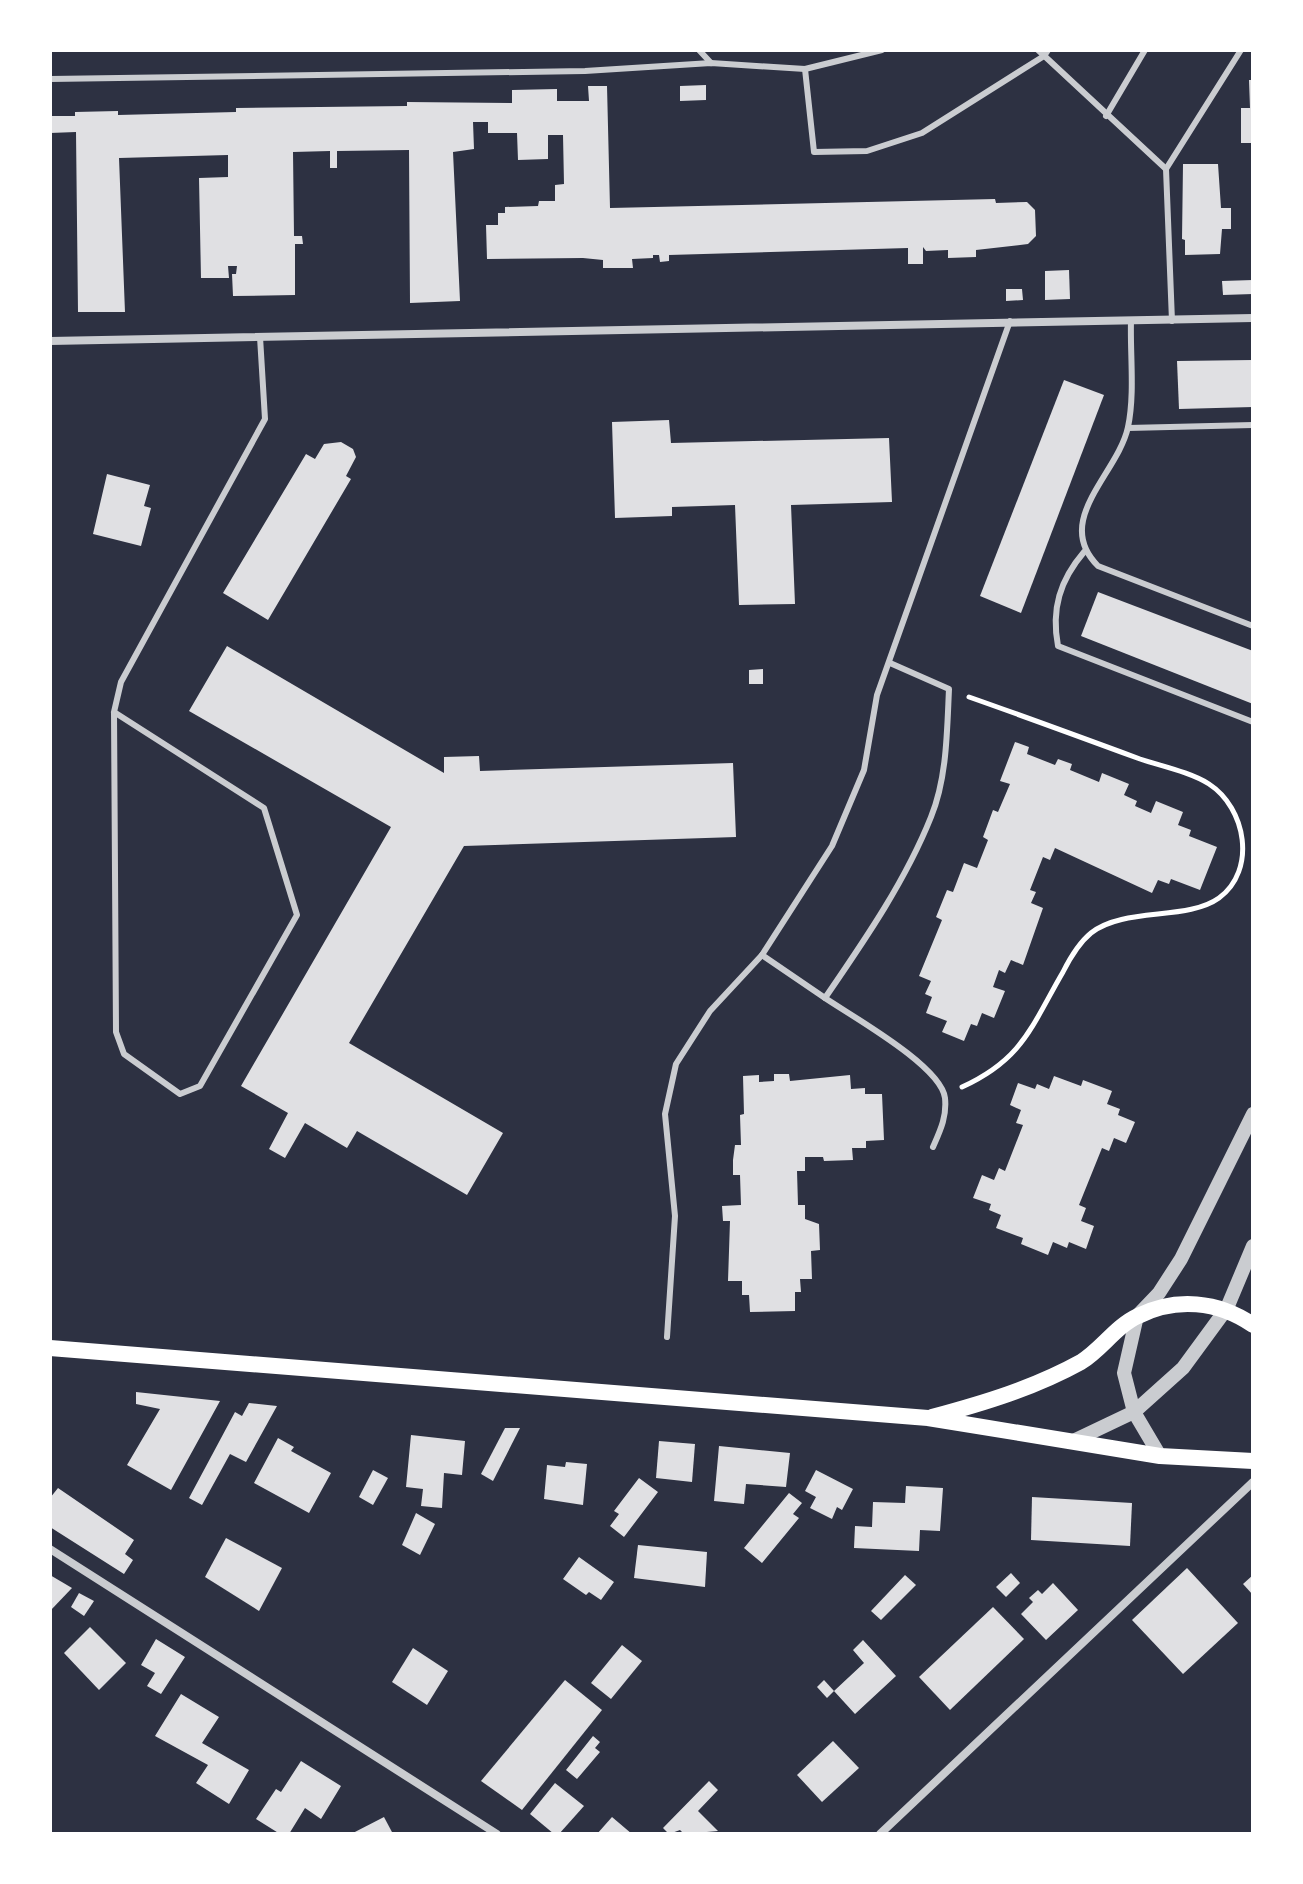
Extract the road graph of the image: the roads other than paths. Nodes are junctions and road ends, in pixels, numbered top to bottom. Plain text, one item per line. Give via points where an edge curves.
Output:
1 (699, 50) edge
2 (882, 50) edge
3 (1038, 50) edge
4 (1145, 50) edge
5 (1241, 50) edge
6 (1046, 53) edge
7 (711, 63) junction
8 (805, 69) junction
9 (50, 79) edge
10 (1106, 116) junction
11 (1166, 169) junction
12 (1253, 318) edge
13 (1010, 321) junction
14 (1131, 321) junction
15 (1172, 321) junction
16 (260, 337) junction
17 (50, 341) edge
18 (1253, 425) edge
19 (1128, 428) junction
20 (1084, 552) junction
21 (1253, 626) edge
22 (890, 663) junction
23 (114, 712) junction
24 (1253, 722) edge
25 (762, 955) junction
26 (825, 998) junction
27 (1253, 1114) edge
28 (933, 1147) dead end
29 (1253, 1246) edge
30 (1227, 1308) junction
31 (1137, 1316) junction
32 (1253, 1325) edge
33 (667, 1337) dead end
34 (50, 1348) edge
35 (1134, 1412) junction
36 (928, 1418) junction
37 (1071, 1442) junction
38 (1160, 1456) junction
39 (1253, 1461) edge
40 (1253, 1482) edge
41 (50, 1549) edge
42 (497, 1834) edge
43 (880, 1834) edge

1 - 7 lane
2 - 8 lane
3 - 6 lane
4 - 10 lane
5 - 11 lane
6 - 8 lane via 922,133 867,151 814,152
6 - 10 lane
7 - 8 lane
7 - 9 lane via 585,71
10 - 11 lane
11 - 15 lane
12 - 15 street
13 - 14 street
13 - 16 street
13 - 22 lane
14 - 15 street
14 - 19 lane
16 - 17 street
16 - 23 lane via 265,419 121,682
18 - 19 lane
19 - 20 lane via 1081,523
20 - 21 lane via 1098,566
20 - 24 lane via 1067,571 1053,618 1058,646
22 - 25 lane via 877,695 864,770 832,846
22 - 26 lane via 949,689 946,749 932,816 876,924
23 - 23 lane via 116,1032 124,1054 180,1094 200,1086 297,915 264,808
25 - 26 lane
25 - 33 lane via 710,1011 676,1064 665,1114 675,1216
26 - 28 lane via 924,1066 945,1095 944,1121
27 - 31 street via 1181,1259
29 - 30 street
30 - 31 main road via 1187,1303
30 - 32 main road
30 - 35 street via 1183,1368
31 - 35 street via 1124,1373
31 - 36 main road via 1083,1361 1006,1397
34 - 36 main road
35 - 37 street
35 - 38 street
36 - 37 main road
37 - 38 main road
38 - 39 main road
40 - 43 street
41 - 42 street

